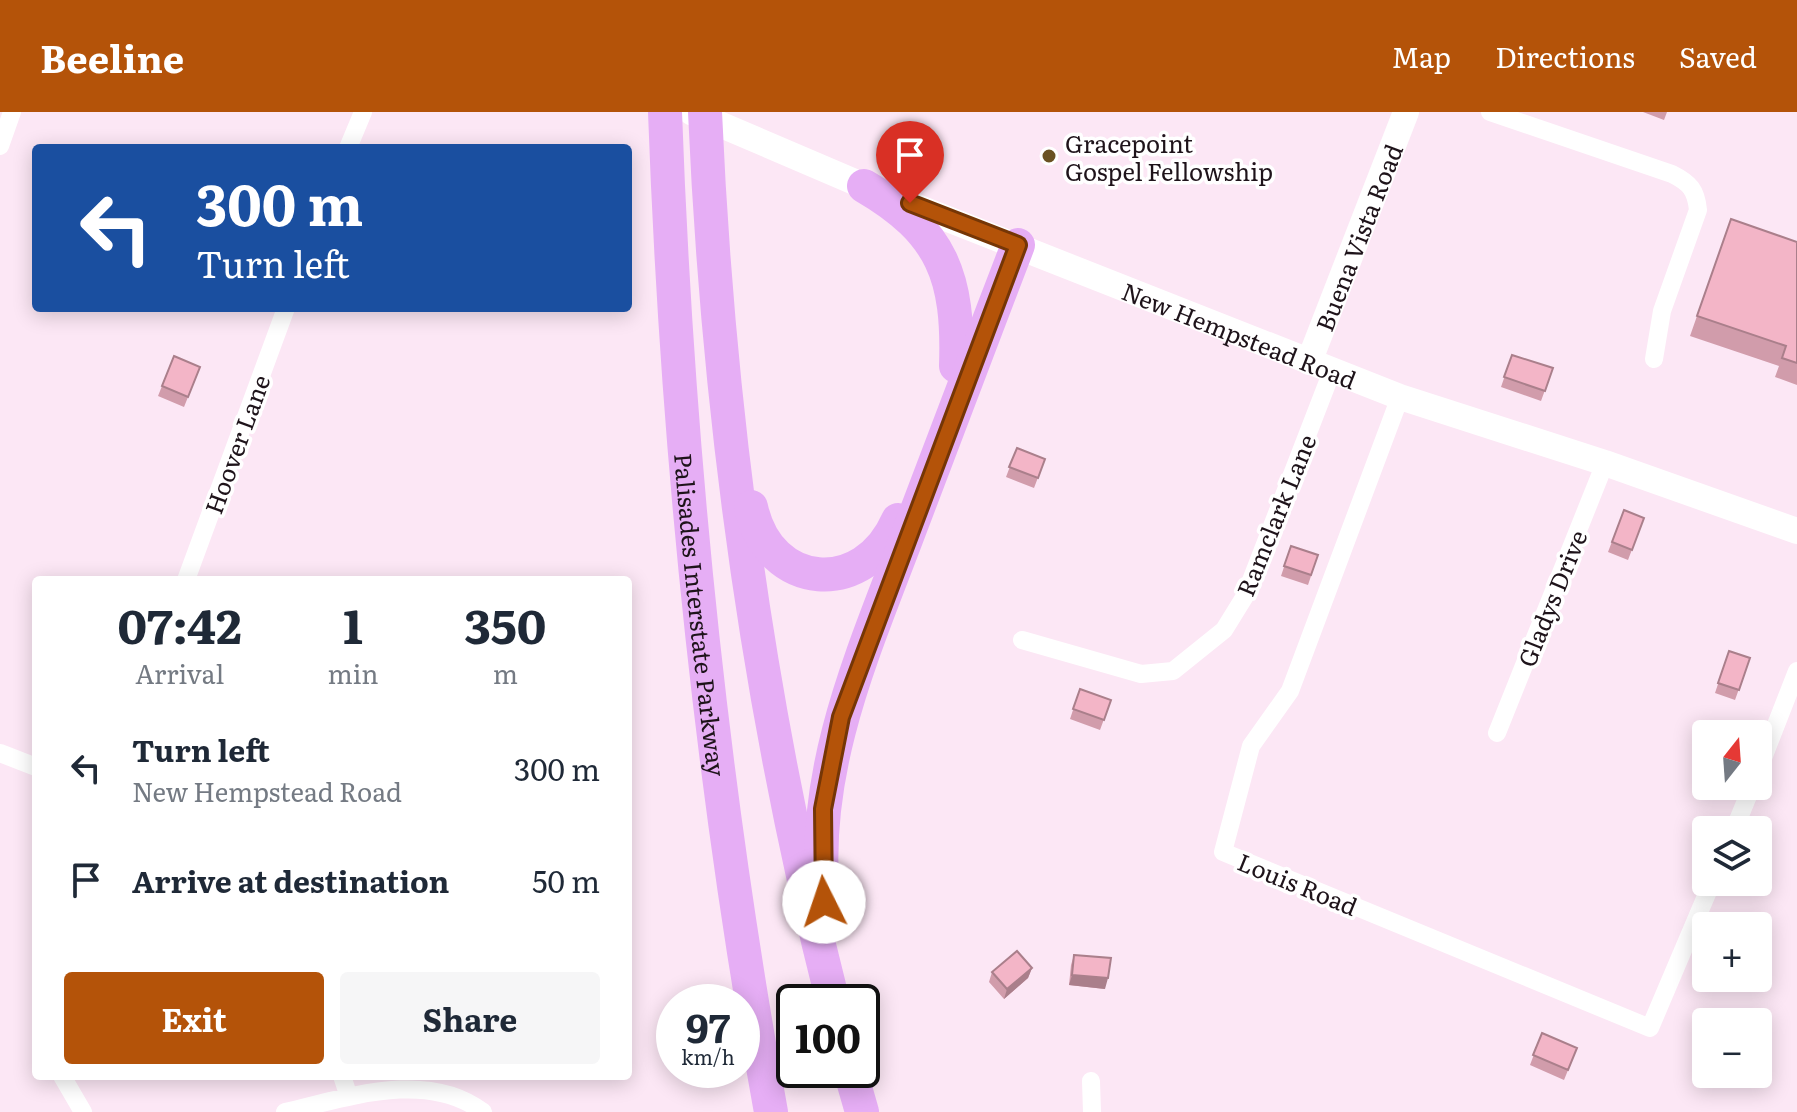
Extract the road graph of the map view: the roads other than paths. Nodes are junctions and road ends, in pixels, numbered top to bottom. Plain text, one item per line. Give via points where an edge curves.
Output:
1 (12, 112) edge
2 (363, 112) edge
3 (665, 112) edge
4 (691, 112) edge
5 (705, 112) edge
6 (1406, 112) edge
7 (1490, 112) edge
8 (350, 144) edge
9 (0, 146) edge
10 (864, 186) junction
11 (1011, 242) junction
12 (285, 312) edge
13 (717, 313) junction
14 (1654, 359) dead end
15 (956, 366) junction
16 (1320, 366) junction
17 (1400, 397) junction
18 (1605, 463) junction
19 (1797, 531) edge
20 (187, 576) edge
21 (1022, 640) dead end
22 (1797, 671) edge
23 (1497, 733) dead end
24 (1772, 735) edge
25 (0, 753) edge
26 (32, 765) edge
27 (1706, 896) edge
28 (829, 984) edge
29 (838, 984) edge
30 (64, 1080) edge
31 (343, 1080) edge
32 (1091, 1081) dead end
33 (349, 1097) junction
34 (83, 1112) edge
35 (285, 1112) edge
36 (483, 1112) edge
37 (771, 1112) edge
38 (1092, 1112) edge

1 - 9 street
2 - 8 street
3 - 37 highway, Palisades Interstate Parkway via 683,430 704,659 733,886
4 - 10 street, New Hempstead Road
5 - 13 highway, Palisades Interstate Parkway
6 - 16 street, Buena Vista Road
7 - 14 street via 1672,174 1696,192 1698,210 1662,311
10 - 11 street, New Hempstead Road
10 - 15 highway via 911,218 940,253 955,307
11 - 15 highway
11 - 16 street, New Hempstead Road
11 - 29 highway via 834,745 821,862
12 - 20 street, Hoover Lane
13 - 15 highway via 755,524 772,553 803,572 824,575 855,569 887,542
13 - 28 highway, Palisades Interstate Parkway via 760,652
16 - 17 street, New Hempstead Road
16 - 21 street, Ramclark Lane via 1245,596 1224,630 1173,671 1141,674
17 - 18 street, New Hempstead Road
17 - 27 street, Louis Road via 1290,691 1251,746 1223,852 1650,1028
18 - 19 street, New Hempstead Road
18 - 23 street, Gladys Drive
22 - 24 street
25 - 26 street
30 - 34 street
31 - 33 street
32 - 38 street
33 - 35 street
33 - 36 street via 412,1088 442,1092

